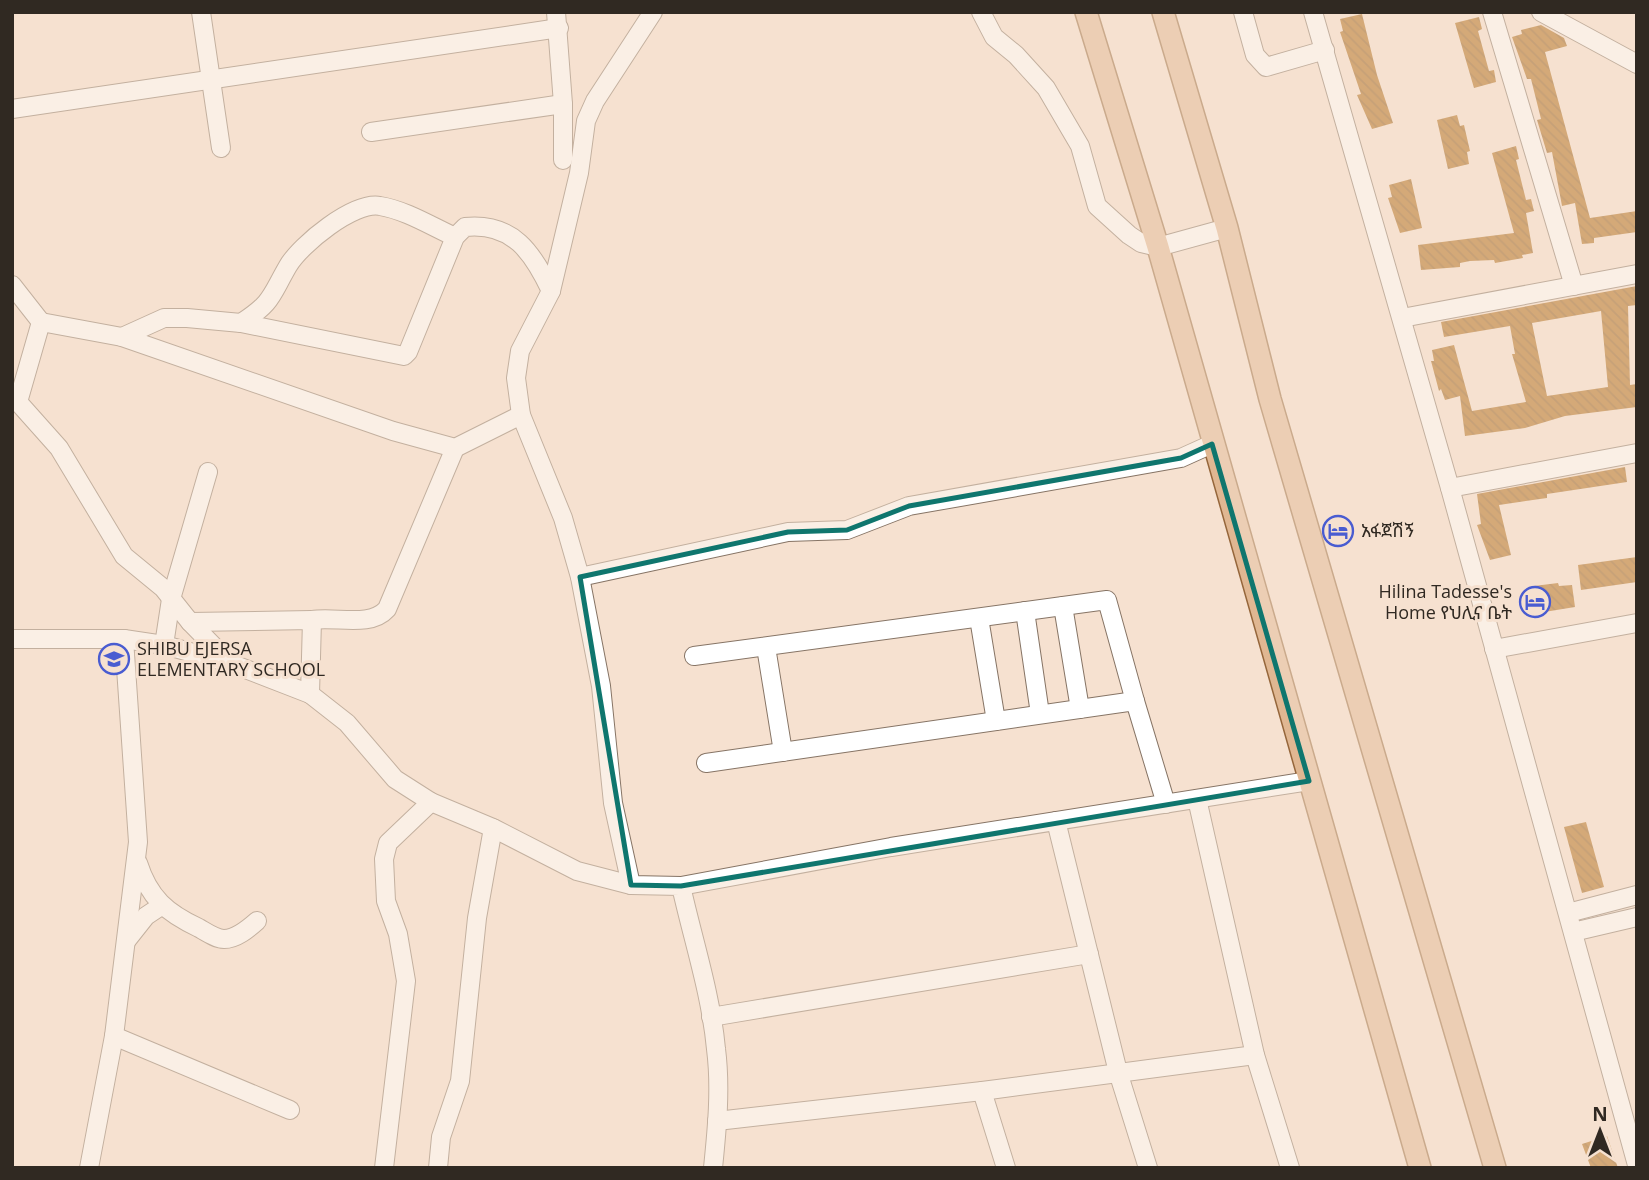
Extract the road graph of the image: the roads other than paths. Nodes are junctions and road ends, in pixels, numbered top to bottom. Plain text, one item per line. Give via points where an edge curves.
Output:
1 (201, 12) edge
2 (653, 12) edge
3 (981, 12) edge
4 (1086, 12) edge
5 (1163, 12) edge
6 (1243, 12) edge
7 (1313, 12) edge
8 (1492, 12) edge
9 (1541, 12) edge
10 (558, 20) edge
11 (1325, 50) junction
12 (1637, 64) edge
13 (211, 82) junction
14 (563, 104) junction
15 (12, 109) edge
16 (371, 132) dead end
17 (221, 148) dead end
18 (563, 160) dead end
19 (1227, 228) junction
20 (455, 237) junction
21 (1158, 247) junction
22 (1637, 274) edge
23 (12, 285) edge
24 (1574, 286) junction
25 (551, 291) junction
26 (1402, 318) junction
27 (41, 322) junction
28 (241, 323) junction
29 (122, 338) junction
30 (15, 406) edge
31 (521, 415) junction
32 (1212, 444) junction
33 (456, 448) junction
34 (1637, 453) edge
35 (208, 472) dead end
36 (1450, 488) junction
37 (580, 577) junction
38 (171, 599) junction
39 (1063, 606) junction
40 (1025, 611) junction
41 (979, 618) junction
42 (312, 620) junction
43 (190, 622) junction
44 (1637, 623) edge
45 (12, 639) edge
46 (124, 639) junction
47 (164, 645) junction
48 (766, 647) junction
49 (1494, 649) junction
50 (694, 656) dead end
51 (230, 663) junction
52 (310, 694) junction
53 (1135, 701) junction
54 (1080, 709) junction
55 (1040, 715) junction
56 (996, 721) junction
57 (783, 752) junction
58 (706, 763) dead end
59 (1309, 781) junction
60 (1196, 799) junction
61 (430, 802) junction
62 (1166, 804) junction
63 (1056, 821) junction
64 (492, 828) junction
65 (137, 860) junction
66 (631, 885) junction
67 (681, 886) junction
68 (1637, 895) edge
69 (161, 906) junction
70 (1568, 913) junction
71 (1637, 917) edge
72 (257, 921) dead end
73 (1573, 932) junction
74 (126, 941) junction
75 (1089, 954) junction
76 (711, 1017) junction
77 (114, 1035) junction
78 (1255, 1055) junction
79 (1118, 1072) junction
80 (982, 1091) junction
81 (290, 1110) dead end
82 (1629, 1112) edge
83 (717, 1121) junction
84 (1637, 1165) edge
85 (89, 1168) edge
86 (384, 1168) edge
87 (438, 1168) edge
88 (713, 1168) edge
89 (1006, 1168) edge
90 (1148, 1168) edge
91 (1290, 1168) edge
92 (1420, 1168) edge
93 (1494, 1168) edge

1 - 13 street
2 - 25 street via 586,121 579,173
3 - 21 street via 994,37 1046,88 1088,165 1097,206 1135,239
4 - 21 main road
5 - 19 main road
6 - 11 street via 1255,55 1266,67
7 - 11 street
8 - 24 street
9 - 12 street
10 - 13 street
10 - 14 street
11 - 26 street
13 - 15 street
13 - 17 street
14 - 16 street
14 - 18 street
19 - 21 street
19 - 93 main road via 1270,399
20 - 25 street via 465,227 477,226 516,239 537,262
20 - 28 street via 377,205 361,209 305,244 288,266 276,294
20 - 28 street via 404,356
21 - 32 main road
22 - 24 street
23 - 27 street
24 - 26 street
25 - 31 street via 520,351 516,378
26 - 36 street
27 - 29 street
27 - 30 street
28 - 29 street via 164,318
29 - 33 street via 393,431
30 - 38 street via 59,449 124,556
31 - 33 street
31 - 37 street via 563,518
32 - 37 street via 1181,458 909,506 847,530 788,532
32 - 59 main road
33 - 42 street via 387,609 368,620
34 - 36 street
35 - 38 street
36 - 49 street
37 - 66 street via 601,686 613,803
38 - 43 street
38 - 47 street
39 - 40 street
39 - 53 street via 1107,600
39 - 54 street
40 - 41 street
40 - 55 street
41 - 48 street
41 - 56 street
42 - 43 street
42 - 52 street
43 - 51 street
44 - 49 street
45 - 46 street
46 - 47 street
46 - 65 street
47 - 51 street
48 - 50 street
48 - 57 street
49 - 70 street
51 - 52 street
52 - 61 street via 348,723 395,779
53 - 54 street
53 - 62 street
54 - 55 street
55 - 56 street
56 - 57 street
57 - 58 street
59 - 60 street
59 - 92 main road
60 - 62 street
60 - 78 street
61 - 64 street
61 - 86 street via 388,843 384,859 386,901 398,934 406,981
62 - 63 street
63 - 67 street
63 - 75 street
64 - 66 street via 577,871
64 - 87 street via 477,918 460,1081 441,1137
65 - 69 street via 145,884
65 - 74 street
66 - 67 street
67 - 76 street
68 - 70 street
69 - 72 street via 222,939
69 - 74 street via 146,916
70 - 73 street
71 - 73 street
73 - 82 street
74 - 77 street
75 - 76 street
75 - 79 street
76 - 83 street via 717,1051
77 - 81 street
77 - 85 street
78 - 79 street
78 - 91 street
79 - 80 street
79 - 90 street
80 - 83 street
80 - 89 street
82 - 84 street
83 - 88 street

